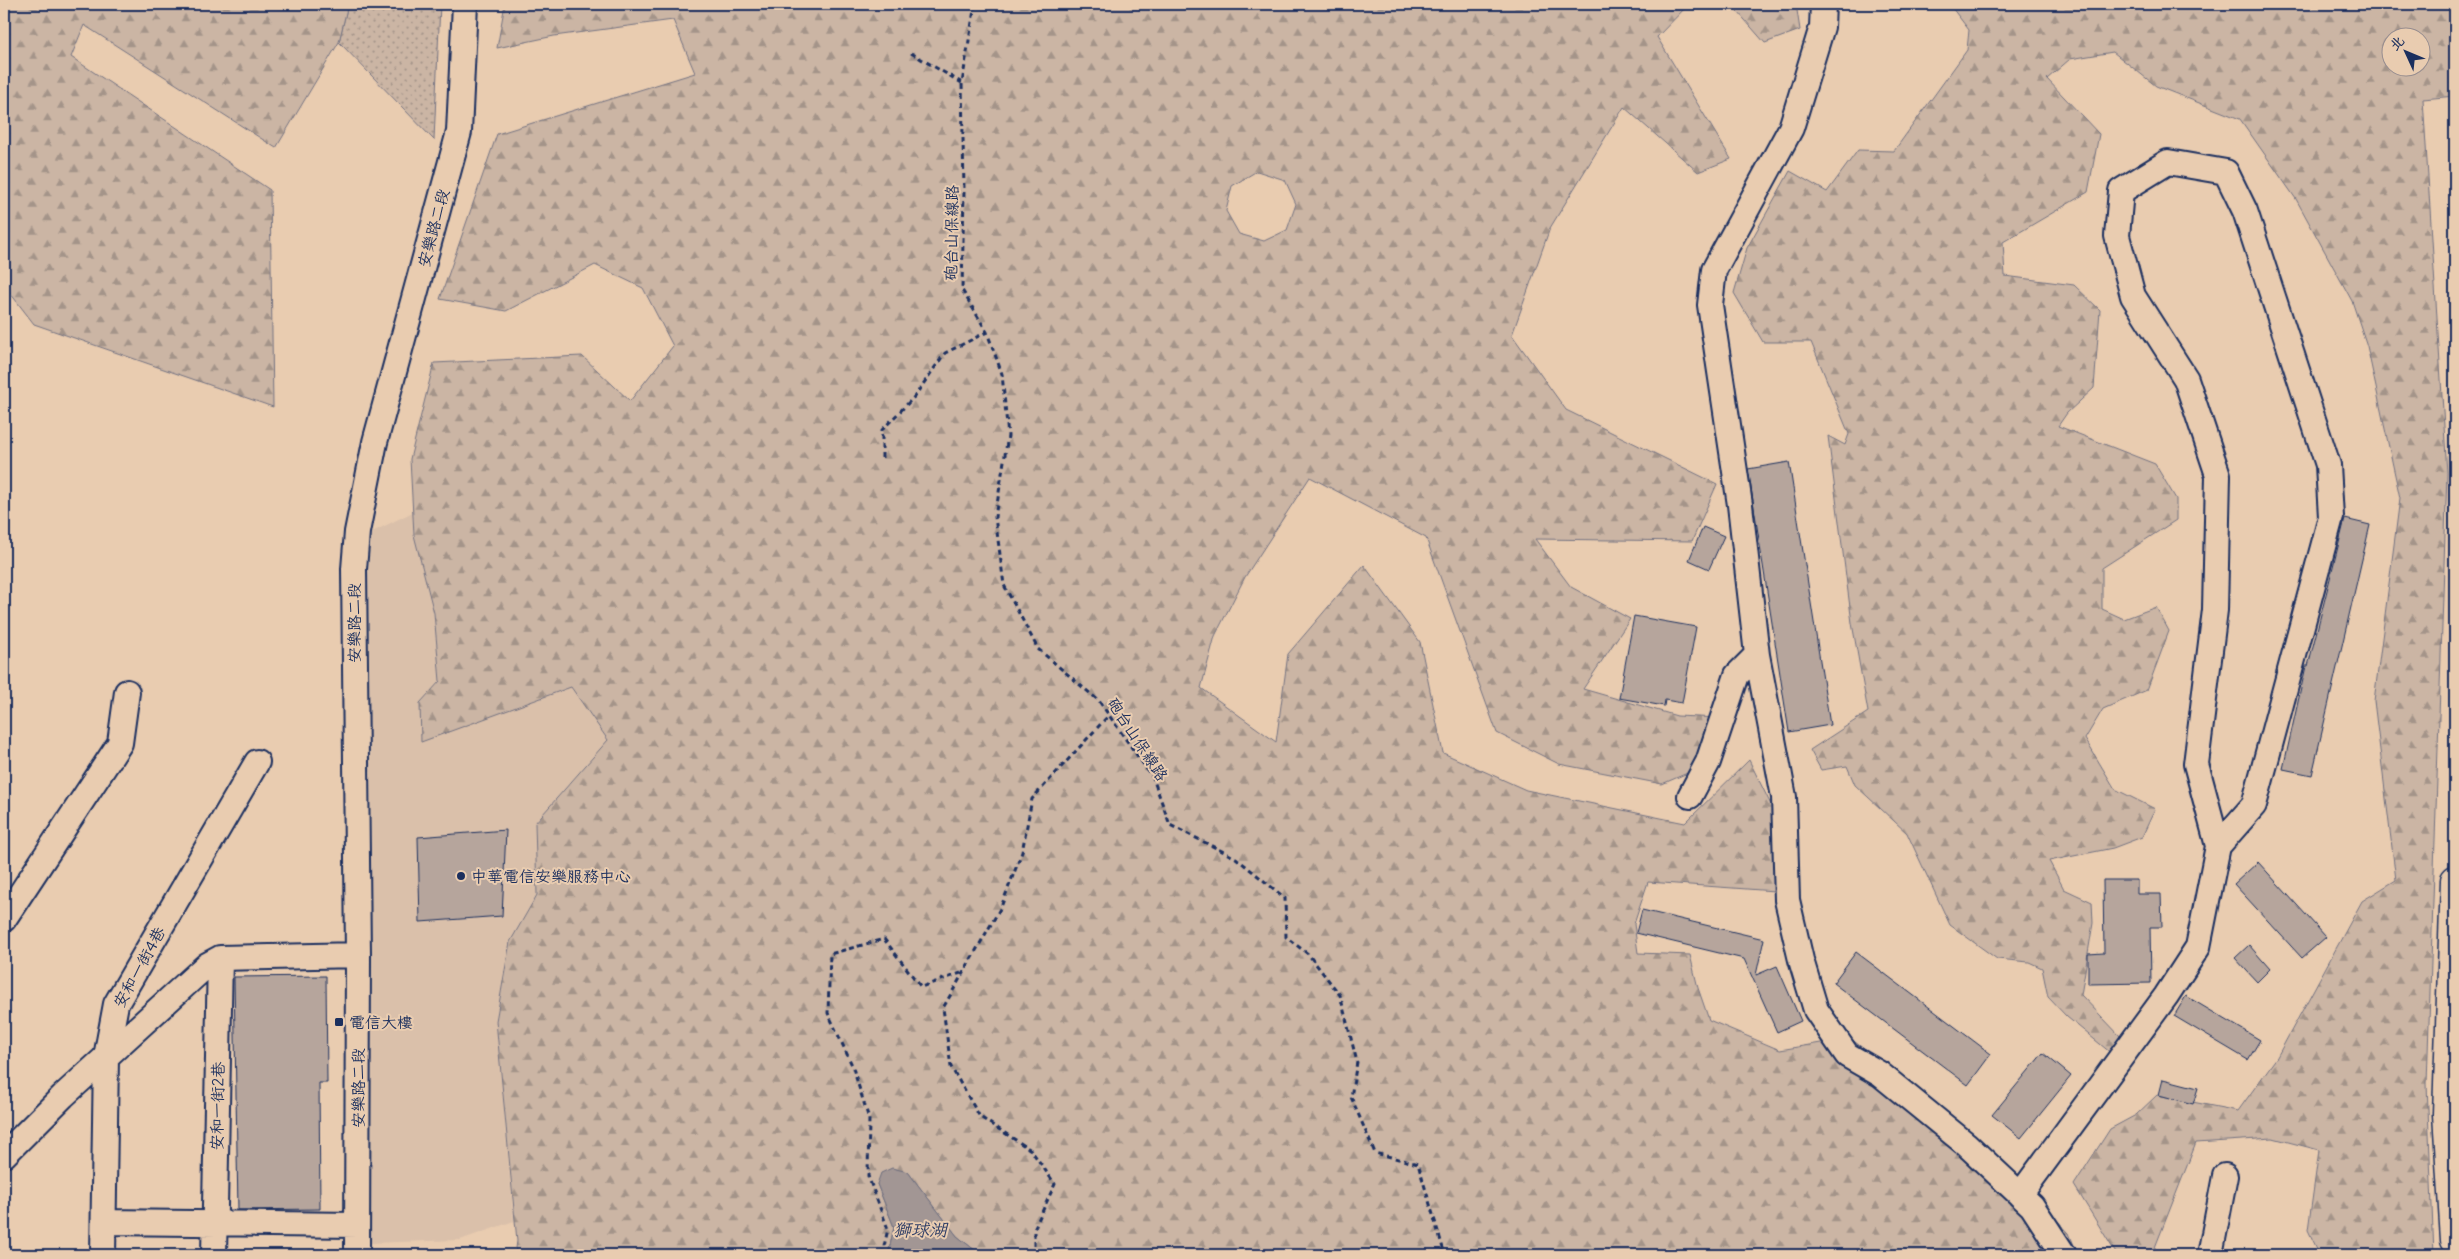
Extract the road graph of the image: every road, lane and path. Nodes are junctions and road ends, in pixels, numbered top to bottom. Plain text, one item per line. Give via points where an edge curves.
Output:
1 (466, 4) edge
2 (975, 4) edge
3 (1823, 4) edge
4 (911, 53) dead end
5 (962, 83) junction
6 (987, 332) junction
7 (882, 458) dead end
8 (1757, 655) junction
9 (127, 692) dead end
10 (1109, 715) junction
11 (257, 762) dead end
12 (1690, 796) dead end
13 (2218, 846) junction
14 (2455, 880) edge
15 (4, 919) edge
16 (358, 955) junction
17 (220, 958) junction
18 (962, 973) junction
19 (106, 1057) junction
20 (4, 1155) edge
21 (2225, 1176) dead end
22 (2020, 1195) junction
23 (104, 1222) junction
24 (215, 1224) junction
25 (357, 1225) junction
26 (2455, 1240) edge
27 (103, 1255) edge
28 (214, 1255) edge
29 (357, 1255) edge
30 (882, 1255) edge
31 (1034, 1255) edge
32 (1445, 1255) edge
33 (2064, 1255) edge
34 (2210, 1255) edge

1 - 16 street, 安樂路二段 via 459,132 375,442 357,532 354,669
2 - 5 path, 砲台山保線路
3 - 8 street via 1822,27 1791,128 1714,270 1710,306 1740,505
4 - 5 path
5 - 6 path, 砲台山保線路 via 962,290
6 - 7 path via 945,353 914,397 882,430
6 - 10 path, 砲台山保線路 via 1002,374 1008,436 995,517 1004,585 1038,649 1099,701
8 - 12 street via 1737,675 1708,762
8 - 22 street via 1784,797 1787,900 1816,1010 1847,1056 1880,1074 1966,1144
9 - 15 street via 120,743
10 - 18 path via 1032,799 1022,852 1001,906
10 - 32 path, 砲台山保線路 via 1153,778 1170,825 1236,858 1285,898 1286,937 1308,954 1340,995 1357,1062 1352,1098 1375,1153 1418,1164
11 - 19 street, 安和一街4巷 via 116,1004
13 - 13 street via 2196,764 2215,610 2218,475 2186,379 2134,296 2117,236 2121,191 2168,162 2226,172 2245,211 2328,465 2331,517 2254,805
13 - 22 street via 2198,947 2166,996
14 - 26 highway via 2447,1114
16 - 17 street
16 - 25 street, 安樂路二段
17 - 19 street via 201,969
17 - 24 street, 安和一街2巷
18 - 30 path via 920,987 884,939 830,954 828,1013 852,1065 869,1119 868,1176 888,1229
18 - 31 path via 943,1008 951,1067 980,1117 1031,1150 1055,1184 1034,1229
19 - 20 street
19 - 23 street, 安和一街4巷
21 - 34 street
22 - 33 street via 2032,1206
23 - 24 street
23 - 27 street, 安和一街4巷
24 - 25 street
24 - 28 street, 安和一街2巷
25 - 29 street, 安樂路二段

